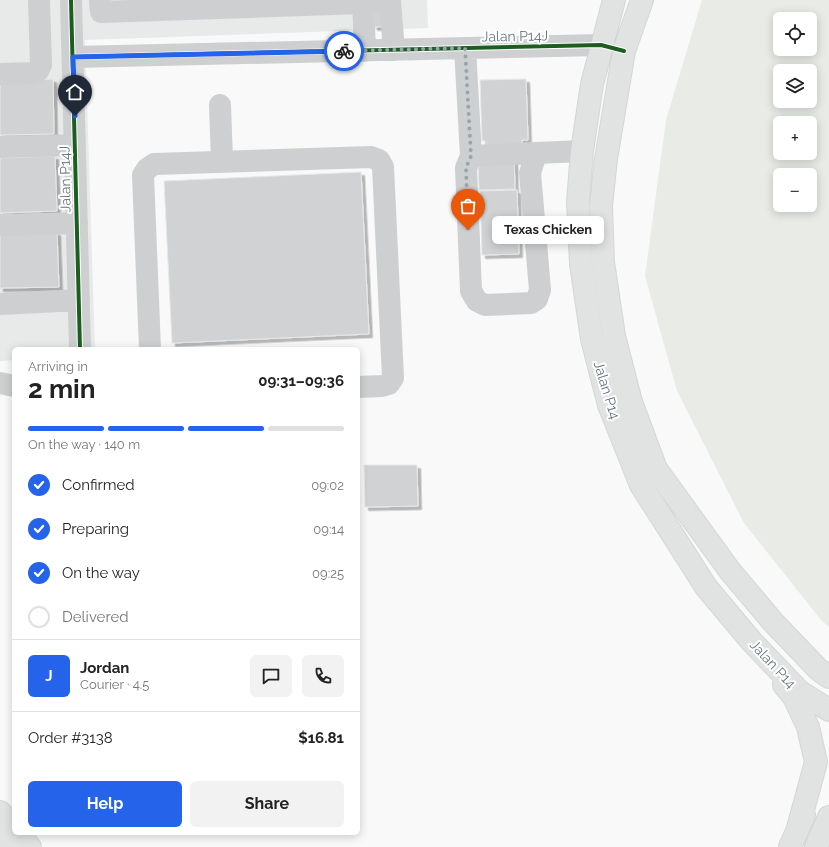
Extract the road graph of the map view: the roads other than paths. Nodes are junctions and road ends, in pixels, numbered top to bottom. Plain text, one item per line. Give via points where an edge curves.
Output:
1 (39, 0) edge
2 (71, 0) edge
3 (100, 0) edge
4 (614, 0) edge
5 (642, 0) edge
6 (390, 1) edge
7 (363, 2) junction
8 (160, 5) edge
9 (601, 45) junction
10 (465, 48) junction
11 (394, 50) junction
12 (365, 51) junction
13 (624, 51) junction
14 (73, 57) junction
15 (0, 74) edge
16 (220, 105) dead end
17 (75, 145) junction
18 (0, 147) edge
19 (582, 151) junction
20 (536, 154) junction
21 (471, 156) junction
22 (222, 161) junction
23 (77, 222) junction
24 (0, 225) edge
25 (79, 300) junction
26 (0, 304) edge
27 (80, 347) edge
28 (150, 347) edge
29 (0, 383) edge
30 (12, 386) edge
31 (360, 387) edge
32 (752, 642) junction
33 (829, 677) edge
34 (829, 710) edge
35 (829, 766) edge
36 (0, 812) edge
37 (828, 820) edge
38 (12, 826) edge
39 (20, 835) edge
40 (794, 837) edge
41 (0, 839) edge
42 (7, 847) edge
43 (30, 847) edge
44 (816, 847) edge

1 - 15 street via 41,65 38,71
2 - 14 street
3 - 8 street via 101,12
4 - 9 main road, Jalan P14
5 - 13 main road, Jalan P14
6 - 7 street
6 - 11 street
7 - 8 street
7 - 12 street
9 - 10 street, Jalan P14J
9 - 13 street, Jalan P14J
9 - 19 main road, Jalan P14
10 - 11 street, Jalan P14J
10 - 21 street
11 - 12 street, Jalan P14J
12 - 14 street, Jalan P14J
13 - 33 main road, Jalan P14 via 601,206 603,262 614,336 631,402 656,469 730,571 773,622 819,670
14 - 17 street, Jalan P14J
16 - 22 street
17 - 18 street
17 - 23 street, Jalan P14J
19 - 20 street
19 - 32 main road, Jalan P14 via 578,202 581,264 592,339 609,405 641,485 706,587
20 - 21 street
20 - 21 street via 530,173 540,290 537,299 531,303 485,305 477,301 471,291 466,168
22 - 28 street via 154,164 143,175
22 - 31 street via 371,157 379,160 383,167 393,378 389,384 382,386
23 - 24 street
23 - 25 street, Jalan P14J
25 - 26 street
25 - 27 street, Jalan P14J
29 - 30 street
32 - 34 main road, Jalan P14 via 800,692
32 - 40 main road via 794,697 808,727 816,762
35 - 40 main road
36 - 38 main road
37 - 44 main road
39 - 43 main road
41 - 42 main road

